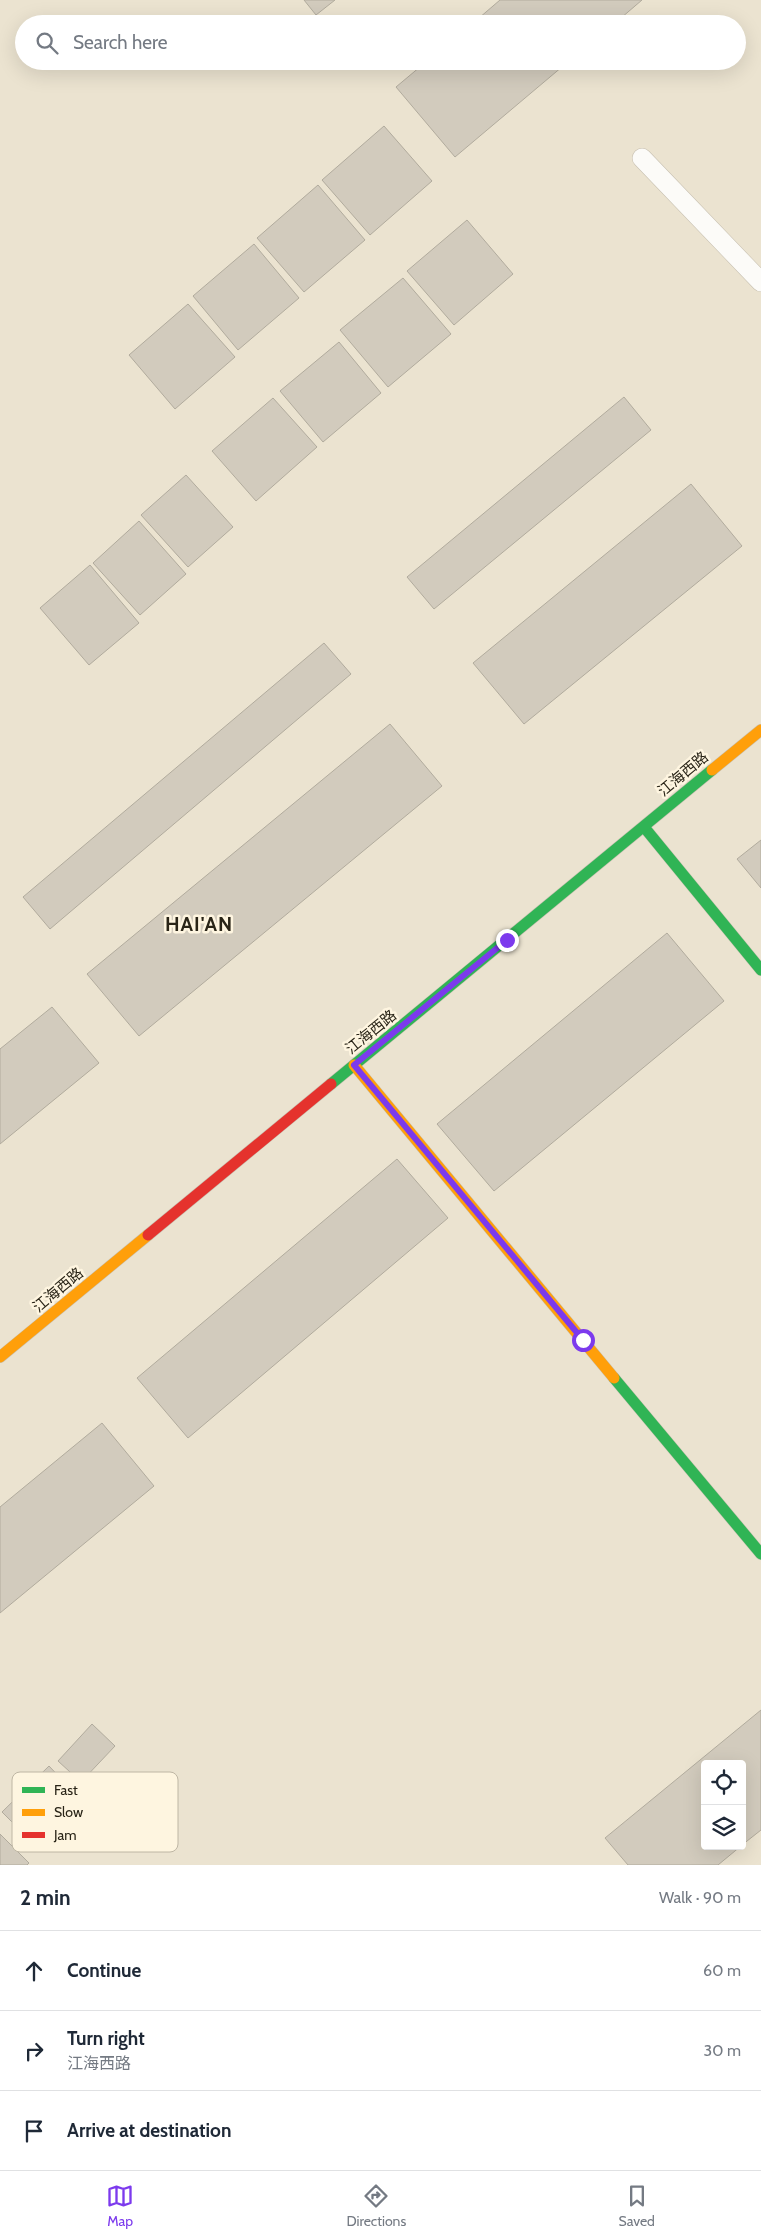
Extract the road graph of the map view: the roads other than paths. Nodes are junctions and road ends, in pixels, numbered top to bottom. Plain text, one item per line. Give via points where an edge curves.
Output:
1 (642, 158) dead end
2 (761, 282) edge
3 (761, 730) edge
4 (644, 827) junction
5 (761, 970) edge
6 (354, 1065) junction
7 (0, 1358) edge
8 (761, 1554) edge

1 - 2 lane
3 - 4 main road, 江海西路
4 - 5 main road
4 - 6 main road, 江海西路
6 - 7 main road, 江海西路
6 - 8 main road

